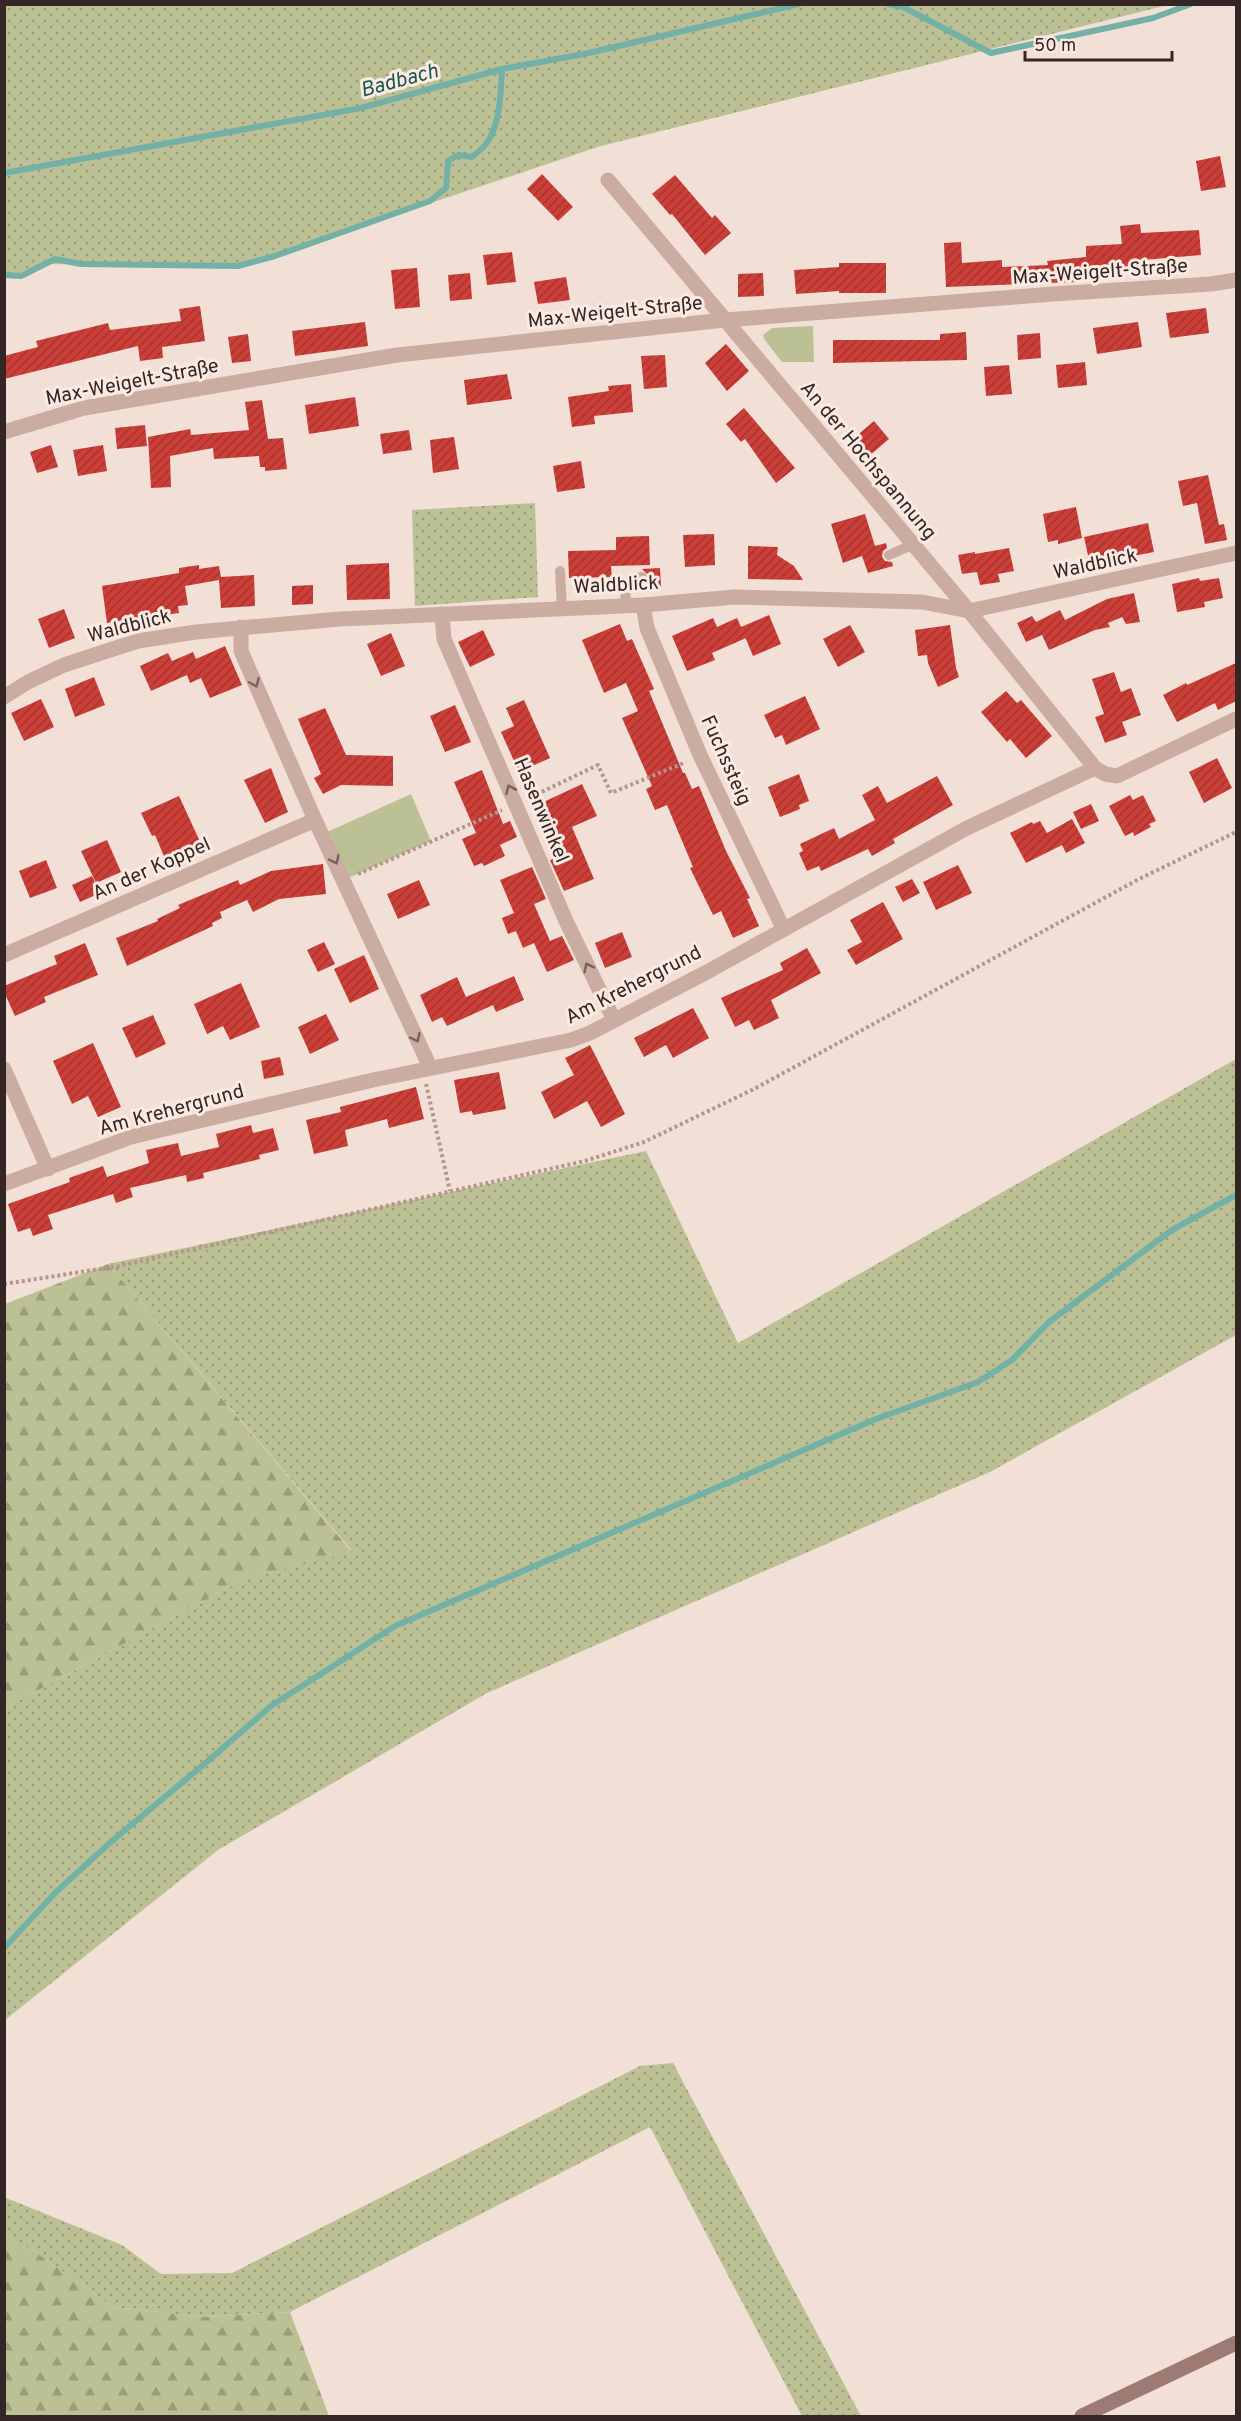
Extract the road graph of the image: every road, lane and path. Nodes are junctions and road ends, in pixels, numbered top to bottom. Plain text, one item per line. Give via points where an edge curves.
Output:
1 (608, 180) dead end
2 (1236, 280) edge
3 (725, 320) junction
4 (4, 432) edge
5 (912, 545) junction
6 (1236, 553) edge
7 (890, 555) dead end
8 (560, 571) dead end
9 (642, 578) dead end
10 (625, 605) junction
11 (643, 605) junction
12 (562, 609) junction
13 (969, 611) junction
14 (442, 614) junction
15 (241, 627) junction
16 (4, 697) edge
17 (1236, 719) edge
18 (700, 755) junction
19 (1095, 768) junction
20 (516, 804) junction
21 (315, 820) junction
22 (1236, 832) edge
23 (344, 880) junction
24 (783, 928) junction
25 (4, 955) edge
26 (614, 1020) junction
27 (426, 1068) junction
28 (4, 1069) edge
29 (48, 1169) junction
30 (4, 1184) edge
31 (450, 1191) junction
32 (4, 1284) edge
33 (1236, 2343) edge
34 (1082, 2416) edge

1 - 3 street, An der Hochspannung
2 - 3 street, Max-Weigelt-Straße
3 - 4 street, Max-Weigelt-Straße via 397,355 84,408
3 - 5 street, An der Hochspannung
5 - 7 lane
5 - 13 street, An der Hochspannung
6 - 13 street, Waldblick
8 - 12 lane
9 - 10 lane via 627,584
10 - 11 street, Waldblick
10 - 12 street, Waldblick
11 - 13 street, Waldblick via 783,597 922,602
11 - 18 street, Fuchssteig via 647,628
12 - 14 street, Waldblick
13 - 19 street, An der Hochspannung
14 - 15 street, Waldblick
20 -> 14 street, Hasenwinkel via 444,639
15 - 16 street, Waldblick via 138,641 63,665
15 -> 21 street via 241,651
17 - 19 street via 1117,776
18 - 20 path via 611,793 598,765
18 - 24 street, Fuchssteig
19 - 24 street, Am Krehergrund via 967,828
20 - 23 path
26 -> 20 street, Hasenwinkel
21 -> 23 street
21 - 25 street, An der Koppel
22 - 31 path via 1139,879 754,1089 644,1142 585,1161
23 -> 27 street
24 - 26 street, Am Krehergrund
26 - 27 street, Am Krehergrund via 571,1040
27 - 29 street, Am Krehergrund via 131,1137
27 - 31 path
28 - 29 street
29 - 30 street, Am Krehergrund
31 - 32 path via 118,1266
33 - 34 main road

